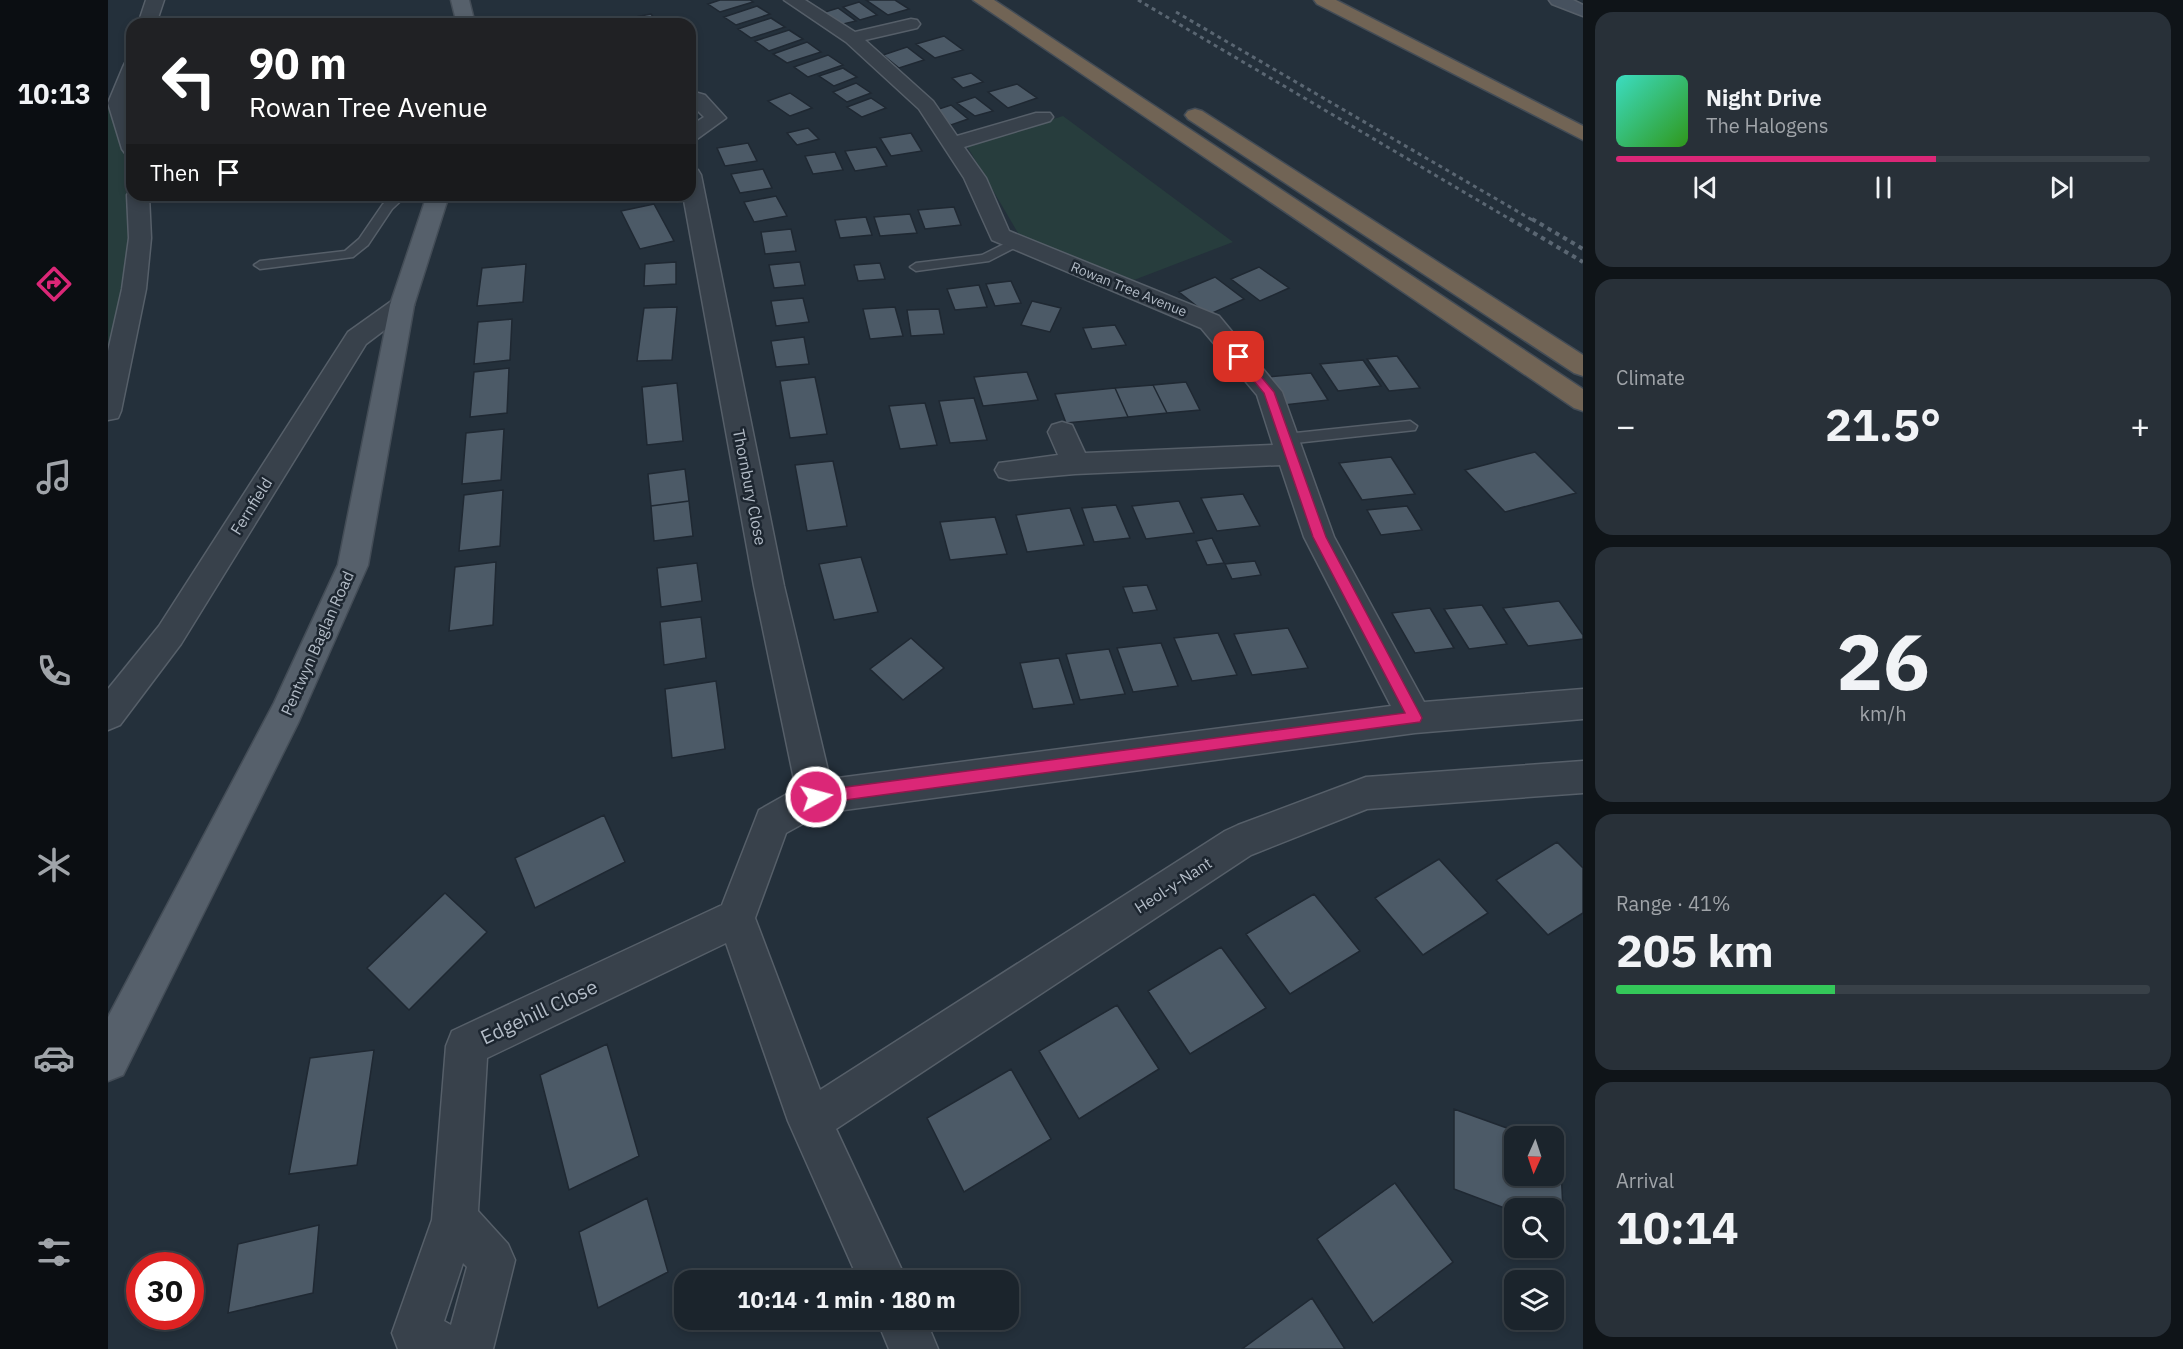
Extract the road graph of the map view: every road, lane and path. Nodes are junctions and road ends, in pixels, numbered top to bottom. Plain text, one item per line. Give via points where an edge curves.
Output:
1 (155, 0) edge
2 (793, 0) edge
3 (982, 0) edge
4 (1017, 0) edge
5 (1323, 0) edge
6 (1363, 0) edge
7 (1558, 0) edge
8 (461, 2) edge
9 (1583, 11) edge
10 (149, 18) edge
11 (464, 18) edge
12 (910, 24) dead end
13 (1412, 25) dead end
14 (852, 38) junction
15 (1087, 45) dead end
16 (126, 82) edge
17 (696, 100) edge
18 (1177, 104) dead end
19 (1043, 117) dead end
20 (126, 131) edge
21 (696, 131) edge
22 (1583, 135) edge
23 (952, 144) junction
24 (138, 201) edge
25 (394, 201) edge
26 (436, 201) edge
27 (695, 201) edge
28 (1016, 242) junction
29 (260, 264) dead end
30 (916, 267) dead end
31 (402, 305) junction
32 (1583, 367) edge
33 (1583, 402) edge
34 (108, 411) edge
35 (1410, 426) dead end
36 (1062, 432) dead end
37 (1288, 446) junction
38 (1074, 464) junction
39 (1009, 470) dead end
40 (1583, 704) edge
41 (108, 715) edge
42 (1415, 718) junction
43 (1583, 777) edge
44 (816, 797) junction
45 (736, 918) junction
46 (110, 1054) edge
47 (810, 1121) junction
48 (454, 1220) junction
49 (878, 1270) edge
50 (905, 1330) edge
51 (447, 1349) edge
52 (470, 1349) edge
53 (914, 1349) edge

1 - 10 street
2 - 14 street, Rowan Tree Avenue
3 - 33 highway
4 - 15 highway
5 - 22 highway
6 - 13 highway
7 - 9 street
8 - 11 main road
12 - 14 street
14 - 23 street, Rowan Tree Avenue via 926,105
16 - 20 street via 117,105
17 - 21 street via 716,118
18 - 32 highway
19 - 23 street
23 - 28 street, Rowan Tree Avenue via 975,178 1000,236
24 - 34 street via 140,238 134,289
25 - 29 lane via 364,242 349,254
26 - 31 main road, Pentwyn Baglan Road
27 - 44 street, Thornbury Close via 769,586
28 - 30 lane via 985,258
28 - 37 street, Rowan Tree Avenue via 1210,322 1269,392
31 - 41 street, Fernfield via 357,338 170,635
31 - 46 main road, Pentwyn Baglan Road via 353,565 287,711
35 - 37 lane
36 - 38 street
37 - 38 street
37 - 42 street, Rowan Tree Avenue via 1319,537
38 - 39 street
40 - 42 street
42 - 44 street
43 - 47 street, Heol-y-Nant via 1366,794 1238,843
44 - 45 street via 772,822
45 - 47 street
45 - 48 street, Edgehill Close via 467,1046
47 - 49 street
48 - 51 street, Edgehill Close via 416,1332
48 - 52 street via 492,1260
50 - 53 street

